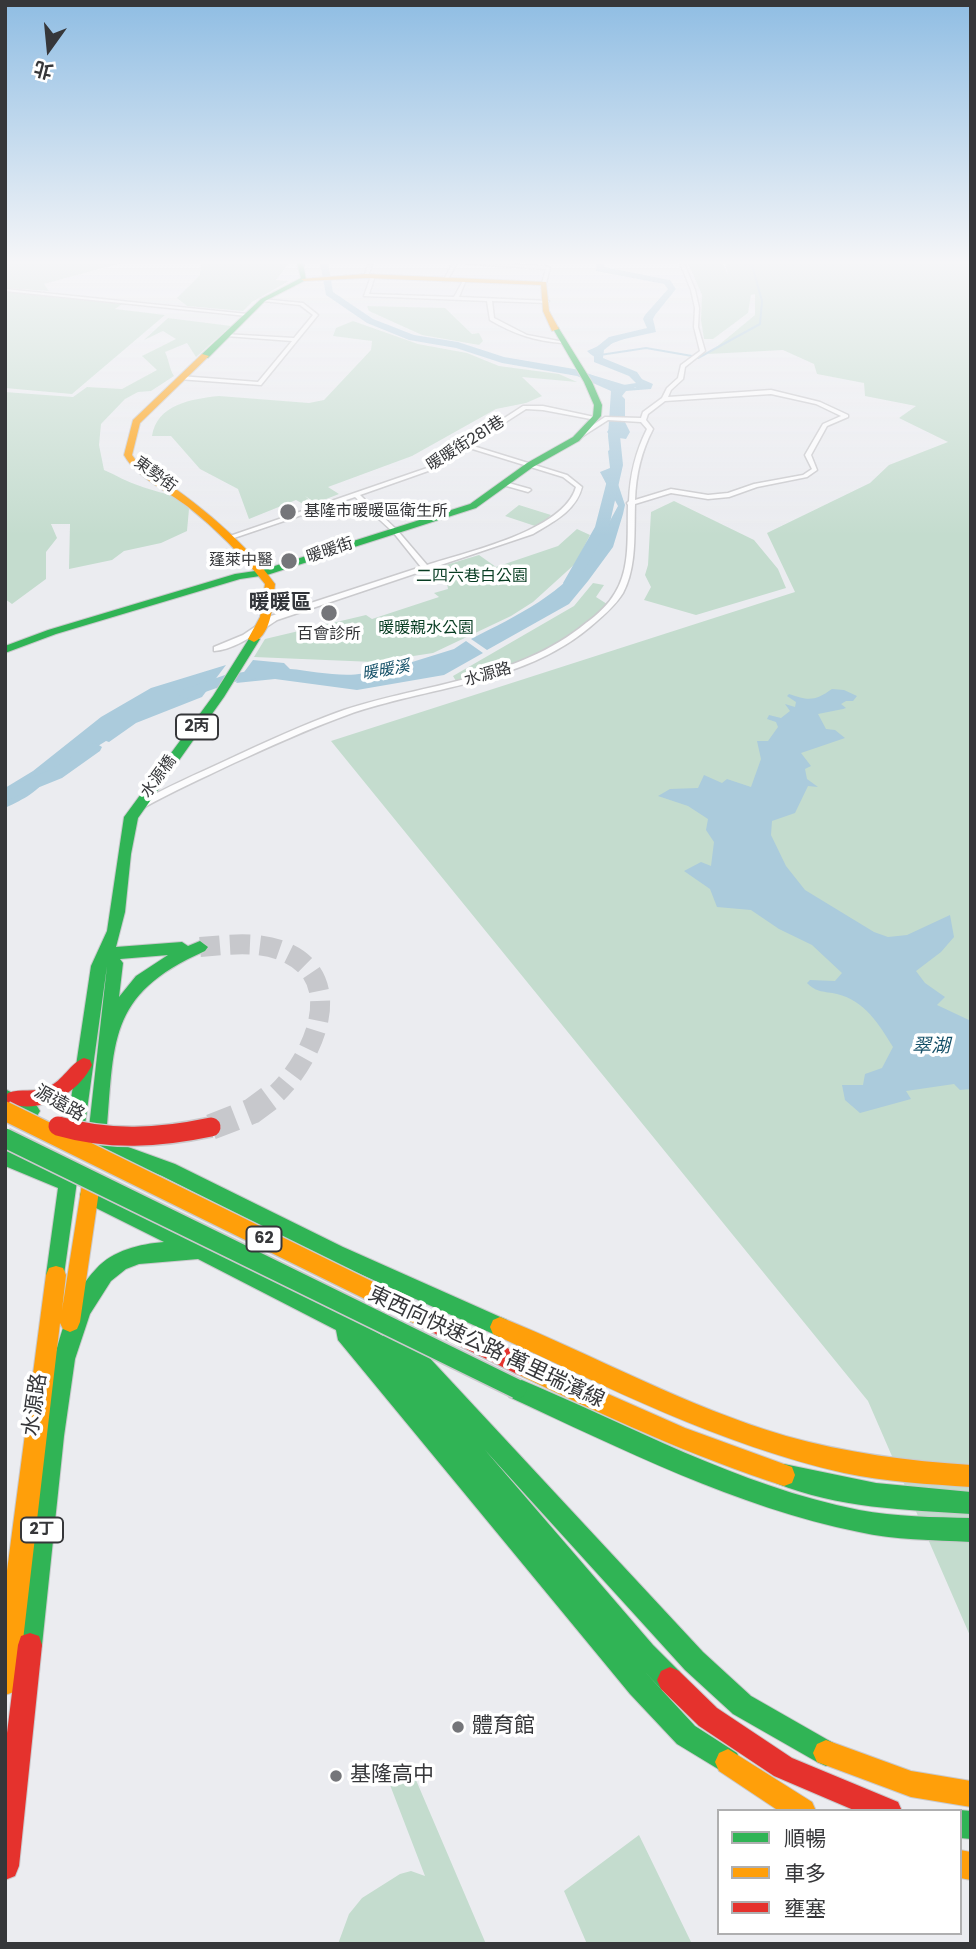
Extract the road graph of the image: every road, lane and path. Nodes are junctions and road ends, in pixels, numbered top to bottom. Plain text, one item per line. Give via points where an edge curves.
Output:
1 (206, 354) edge
2 (284, 354) edge
3 (570, 354) edge
4 (699, 354) edge
5 (180, 378) junction
6 (669, 389) junction
7 (664, 399) junction
8 (680, 399) junction
9 (601, 418) junction
10 (643, 419) junction
11 (468, 446) junction
12 (530, 465) junction
13 (505, 484) junction
14 (528, 490) dead end
15 (356, 495) junction
16 (631, 503) junction
17 (395, 531) junction
18 (229, 538) junction
19 (426, 568) junction
20 (263, 573) junction
21 (261, 624) junction
22 (217, 649) dead end
23 (5, 650) edge
24 (137, 807) junction
25 (107, 954) junction
26 (107, 1038) junction
27 (86, 1059) junction
28 (5, 1095) edge
29 (5, 1105) edge
30 (5, 1111) edge
31 (211, 1126) tunnel mouth
32 (5, 1136) edge
33 (75, 1136) junction
34 (96, 1144) junction
35 (5, 1157) edge
36 (68, 1184) junction
37 (89, 1195) junction
38 (220, 1260) junction
39 (327, 1313) junction
40 (64, 1361) junction
41 (971, 1476) edge
42 (971, 1503) edge
43 (971, 1530) edge
44 (5, 1682) edge
45 (971, 1794) edge
46 (800, 1809) edge
47 (884, 1809) edge
48 (5, 1866) edge

1 - 5 main road, 東勢街
2 - 5 street via 259,384
3 - 9 main road
4 - 6 street via 683,366 680,379
5 - 18 main road, 東勢街 via 136,422 128,455 133,464 190,499
6 - 7 street
6 - 8 street via 670,395
7 - 8 street
7 - 10 street
8 - 16 street via 771,392 818,403 846,416 825,425 808,455 815,469 805,476 729,495 671,491
9 - 10 street
9 - 11 street, 暖暖街281巷 via 525,407
9 - 12 main road, 暖暖街 via 576,439
10 - 16 street, 水源路 via 650,429 637,456
11 - 12 street
11 - 15 street, 暖暖街281巷 via 429,469
12 - 13 main road, 暖暖街
12 - 19 street via 576,483 575,500 531,533
13 - 14 street
13 - 17 main road, 暖暖街 via 473,506
15 - 17 street
15 - 18 street, 暖暖街281巷
16 - 24 street, 水源路 via 629,556 621,589 605,611 563,647 484,677 362,708 272,742
17 - 19 street
17 - 20 main road, 暖暖街
18 - 20 main road, 東勢街
19 - 21 street
20 - 21 main road, 2丙 via 271,584
20 - 23 main road, 暖暖街 via 239,576
21 - 22 street via 246,637
21 - 24 main road, 水源橋 / 2丙 via 218,697
24 - 25 main road, 水源路 / 2丙 via 126,833 123,884
25 - 26 main road, 水源路 / 2丙 via 115,963
25 - 26 main road via 200,947 145,974 128,994
25 - 27 main road, 水源路 / 2丙 via 99,965
26 - 34 main road, 水源路 / 2丙
27 - 28 main road via 77,1077 48,1097 26,1100
27 - 33 main road, 水源路 / 2丙
28 - 33 main road, 源遠路
29 - 31 main road, bridge via 68,1130 107,1137 168,1136
30 - 42 main road, 東西向快速公路 萬里瑞濱線 / 62, bridge via 648,1425 748,1464 831,1489
32 - 36 main road
32 - 43 main road, 東西向快速公路 萬里瑞濱線 / 62, bridge via 517,1389 704,1472 792,1505 861,1522
33 - 34 main road, 源遠路
33 - 36 main road, 水源路 / 2丁
34 - 37 main road, 水源路 / 2丁
34 - 41 main road via 168,1167 301,1236 757,1440 848,1466 937,1477
34 - 45 main road via 304,1251 418,1358 694,1661 740,1704 792,1734 898,1781
35 - 36 main road
36 - 37 main road
36 - 44 main road, 水源路 / 2丁
37 - 38 main road
37 - 40 main road, 水源路 / 2丁
38 - 39 main road
38 - 40 main road via 159,1248 120,1259 90,1293
39 - 46 main road via 686,1735
39 - 47 main road via 386,1350 644,1654 708,1717 783,1767
40 - 48 main road, 水源路 / 2丁

